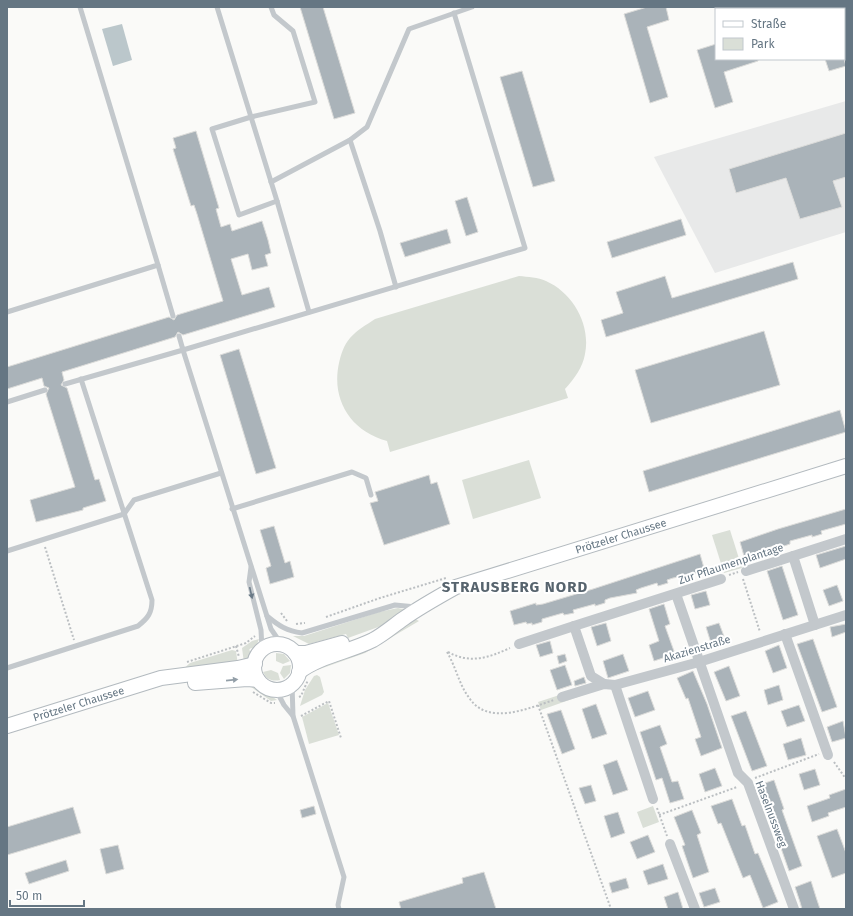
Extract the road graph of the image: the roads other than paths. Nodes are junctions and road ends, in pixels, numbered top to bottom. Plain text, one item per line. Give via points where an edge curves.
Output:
1 (80, 7) edge
2 (218, 7) edge
3 (271, 7) edge
4 (472, 7) edge
5 (454, 13) junction
6 (251, 117) junction
7 (350, 140) junction
8 (271, 182) junction
9 (277, 201) junction
10 (158, 265) junction
11 (396, 287) junction
12 (7, 312) edge
13 (309, 312) junction
14 (173, 316) dead end
15 (179, 336) dead end
16 (183, 350) junction
17 (81, 379) junction
18 (65, 384) dead end
19 (45, 390) dead end
20 (7, 402) edge
21 (846, 466) edge
22 (221, 473) junction
23 (371, 494) dead end
24 (232, 509) junction
25 (124, 514) junction
26 (846, 539) edge
27 (7, 551) edge
28 (793, 556) junction
29 (251, 566) junction
30 (743, 571) road end
31 (721, 579) road end
32 (676, 594) junction
33 (421, 608) junction
34 (846, 615) edge
35 (267, 616) junction
36 (402, 620) junction
37 (815, 625) junction
38 (574, 626) junction
39 (785, 634) junction
40 (519, 644) road end
41 (282, 645) junction
42 (262, 649) junction
43 (295, 653) junction
44 (699, 662) junction
45 (255, 664) junction
46 (7, 668) edge
47 (299, 672) junction
48 (258, 680) junction
49 (150, 683) junction
50 (292, 684) junction
51 (604, 684) junction
52 (615, 685) junction
53 (276, 690) junction
54 (562, 697) road end
55 (293, 716) junction
56 (7, 726) edge
57 (828, 753) road end
58 (654, 799) dead end
59 (670, 844) road end
60 (340, 909) edge
61 (695, 909) edge
62 (794, 909) edge

1 - 10 lane
2 - 6 lane
3 - 6 lane via 274,15 293,31 315,102
4 - 5 lane
5 - 7 lane via 409,29 367,127
5 - 11 lane via 525,248
6 - 8 lane
6 - 9 lane via 212,129 239,214
7 - 8 lane
7 - 11 lane
8 - 9 lane
9 - 13 lane
10 - 12 lane
10 - 14 lane
11 - 13 lane
13 - 16 lane
15 - 16 lane
16 - 17 lane
16 - 22 lane
17 - 18 lane
17 - 25 lane
19 - 20 lane
21 - 33 main road, Prötzeler Chaussee via 456,587
22 - 24 lane
22 - 25 lane via 134,500
23 - 24 lane via 366,478 352,472
24 - 29 lane
25 - 27 lane
25 - 46 lane via 152,600 152,610 148,619 138,626
26 - 28 street, Zur Pflaumenplantage
28 - 30 street, Zur Pflaumenplantage
28 - 37 street, Zur Pflaumenplantage
29 - 35 lane
29 -> 42 lane via 249,582 261,630
31 - 32 street, Zur Pflaumenplantage
32 - 38 street, Zur Pflaumenplantage
32 - 44 street, Zur Pflaumenplantage
33 - 35 lane via 395,605 302,632 289,631
33 - 36 main road, Prötzeler Chaussee
34 - 37 street, Akazienstraße
35 - 41 lane via 274,635
36 - 43 main road, Prötzeler Chaussee via 332,647
36 - 47 main road, Prötzeler Chaussee via 373,640 312,663
37 - 39 street, Akazienstraße
38 - 40 street, Zur Pflaumenplantage
38 - 51 street via 591,676
39 - 44 street, Akazienstraße
39 - 57 street
41 - 42 main road
41 - 43 main road
42 - 45 main road
43 - 47 main road via 299,661
44 - 52 street, Akazienstraße
44 - 62 street, Haselnussweg via 738,773 748,783
45 - 48 main road
45 - 49 main road, Prötzeler Chaussee via 161,678
47 - 50 main road, Prötzeler Chaussee
49 -> 48 main road, Prötzeler Chaussee
48 - 53 main road, Prötzeler Chaussee via 266,687
49 - 56 main road, Prötzeler Chaussee
50 - 53 main road
50 - 55 lane
51 - 52 street, Akazienstraße
51 - 54 street, Akazienstraße
52 - 58 street
53 - 55 lane
55 - 60 lane via 344,878 338,905
59 - 61 street

